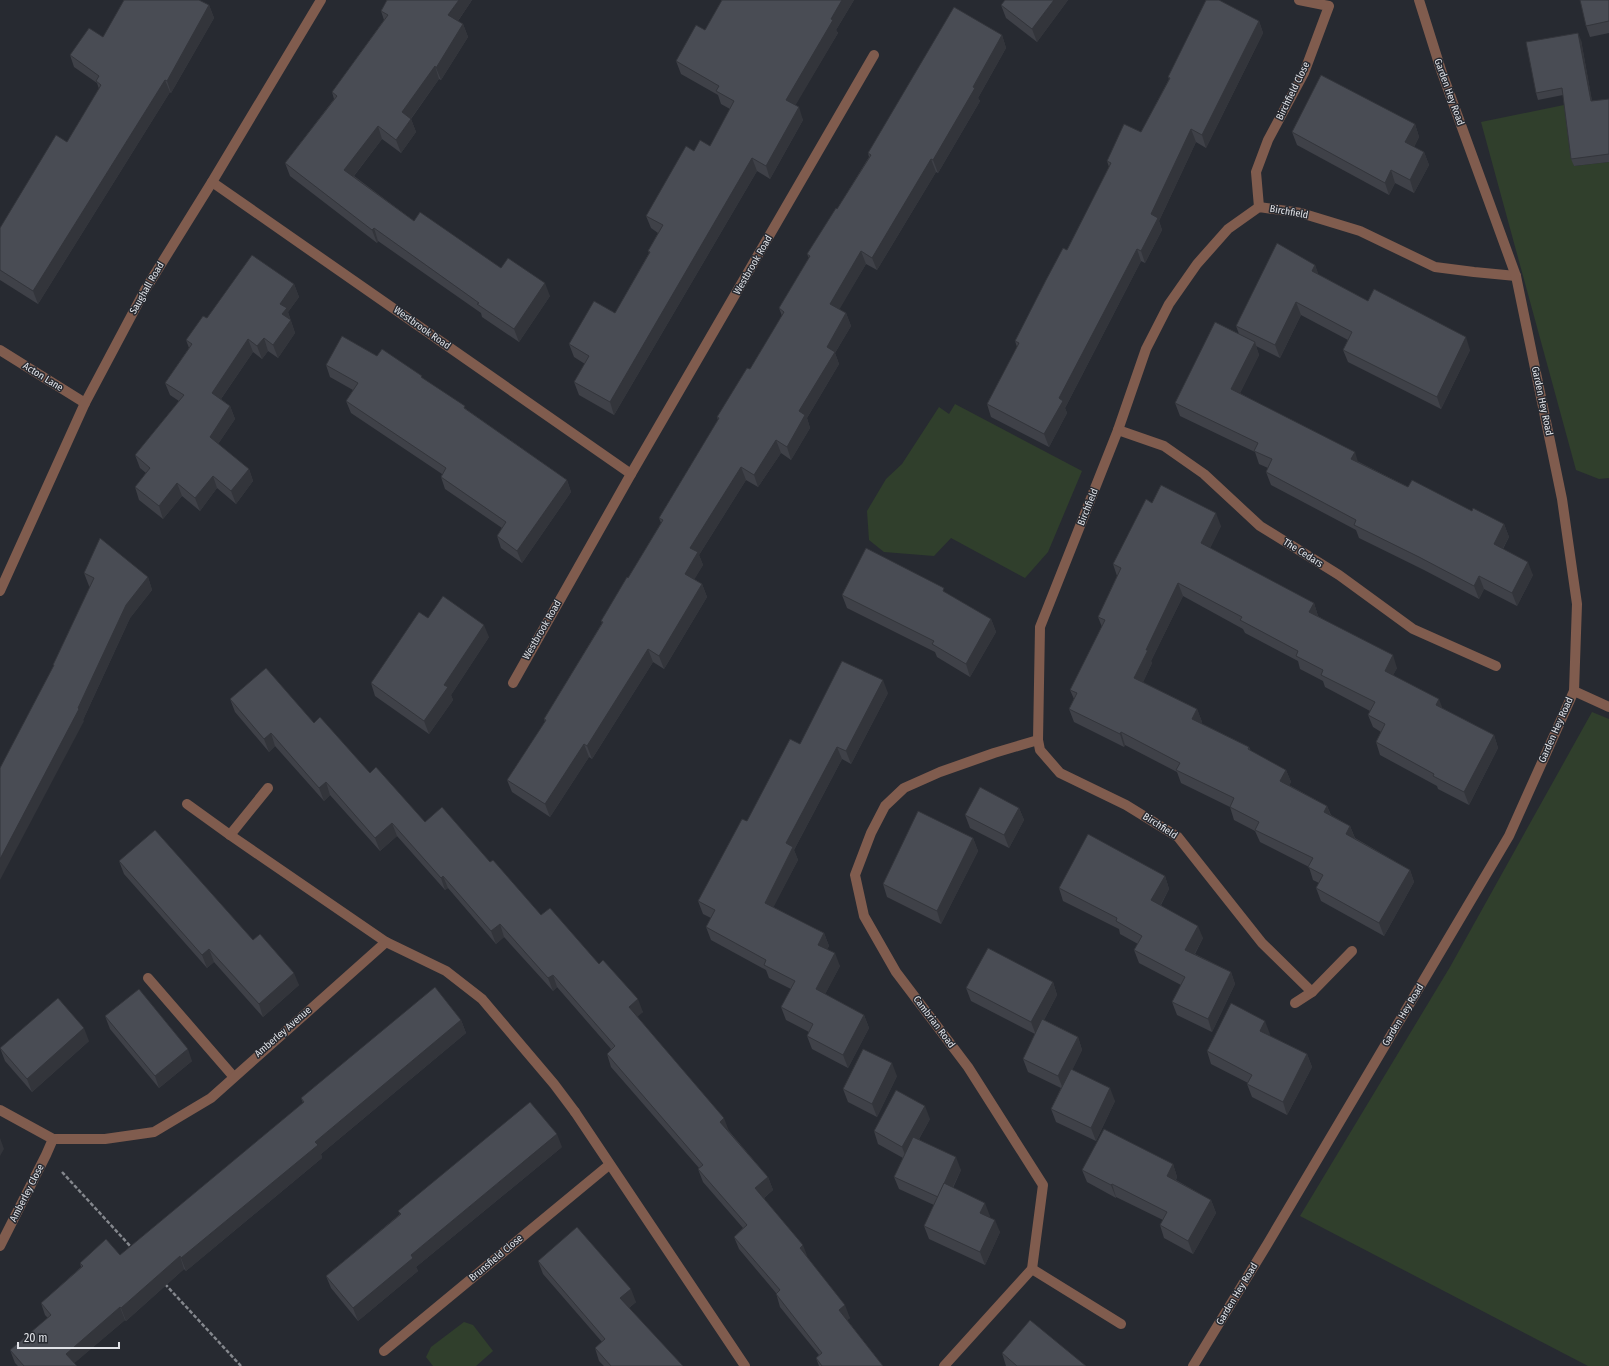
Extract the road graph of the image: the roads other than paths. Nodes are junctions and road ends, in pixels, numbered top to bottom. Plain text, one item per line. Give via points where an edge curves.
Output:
1 (321, 0) edge
2 (1299, 0) edge
3 (1419, 0) edge
4 (874, 55) dead end
5 (212, 182) junction
6 (1259, 207) junction
7 (1516, 276) junction
8 (0, 350) edge
9 (85, 403) junction
10 (1118, 430) junction
11 (631, 474) junction
12 (0, 591) edge
13 (1496, 666) dead end
14 (512, 683) dead end
15 (1574, 691) junction
16 (1609, 707) edge
17 (1038, 740) junction
18 (268, 788) dead end
19 (187, 804) dead end
20 (230, 835) junction
21 (386, 942) junction
22 (1352, 951) dead end
23 (148, 978) dead end
24 (1312, 992) junction
25 (1295, 1003) dead end
26 (233, 1076) junction
27 (0, 1110) edge
28 (53, 1139) junction
29 (609, 1165) junction
30 (0, 1246) edge
31 (1032, 1269) junction
32 (1121, 1324) dead end
33 (384, 1351) dead end
34 (1196, 1365) edge
35 (745, 1366) edge
36 (944, 1366) edge

1 - 5 street, Saughall Road
2 - 6 street, Birchfield Close via 1329,6 1304,73 1268,140 1256,172
3 - 7 street, Garden Hey Road via 1441,70
4 - 11 street, Westbrook Road
5 - 9 street, Saughall Road via 145,290
5 - 11 street, Westbrook Road
6 - 7 street, Birchfield via 1301,213 1360,231 1434,267
6 - 10 street, Birchfield via 1228,229 1197,264 1169,304 1146,349
7 - 15 street, Garden Hey Road via 1562,499 1577,604
8 - 9 street, Acton Lane
9 - 12 street, Saughall Road
10 - 13 street, The Cedars via 1164,446 1204,474 1260,526 1338,575 1413,629
10 - 17 street, Birchfield via 1040,627
11 - 14 street, Westbrook Road
15 - 16 street
15 - 34 street, Garden Hey Road via 1509,836
17 - 24 street, Birchfield via 1040,750 1060,773 1126,805 1178,837 1262,943
17 - 31 street, Cambrian Road via 940,772 904,788 885,806 871,833 855,875 864,916 896,972 968,1067 1043,1185
18 - 20 street
19 - 20 street
20 - 21 street
21 - 26 street, Amberley Avenue
21 - 29 street via 446,971 482,999 554,1084
22 - 24 street
23 - 26 street
24 - 25 street
26 - 28 street, Amberley Avenue via 211,1098 154,1132 105,1139
27 - 28 street, Amberley Avenue
28 - 30 street, Amberley Close
29 - 33 street, Brunsfield Close
29 - 35 street
31 - 32 street
31 - 36 street

